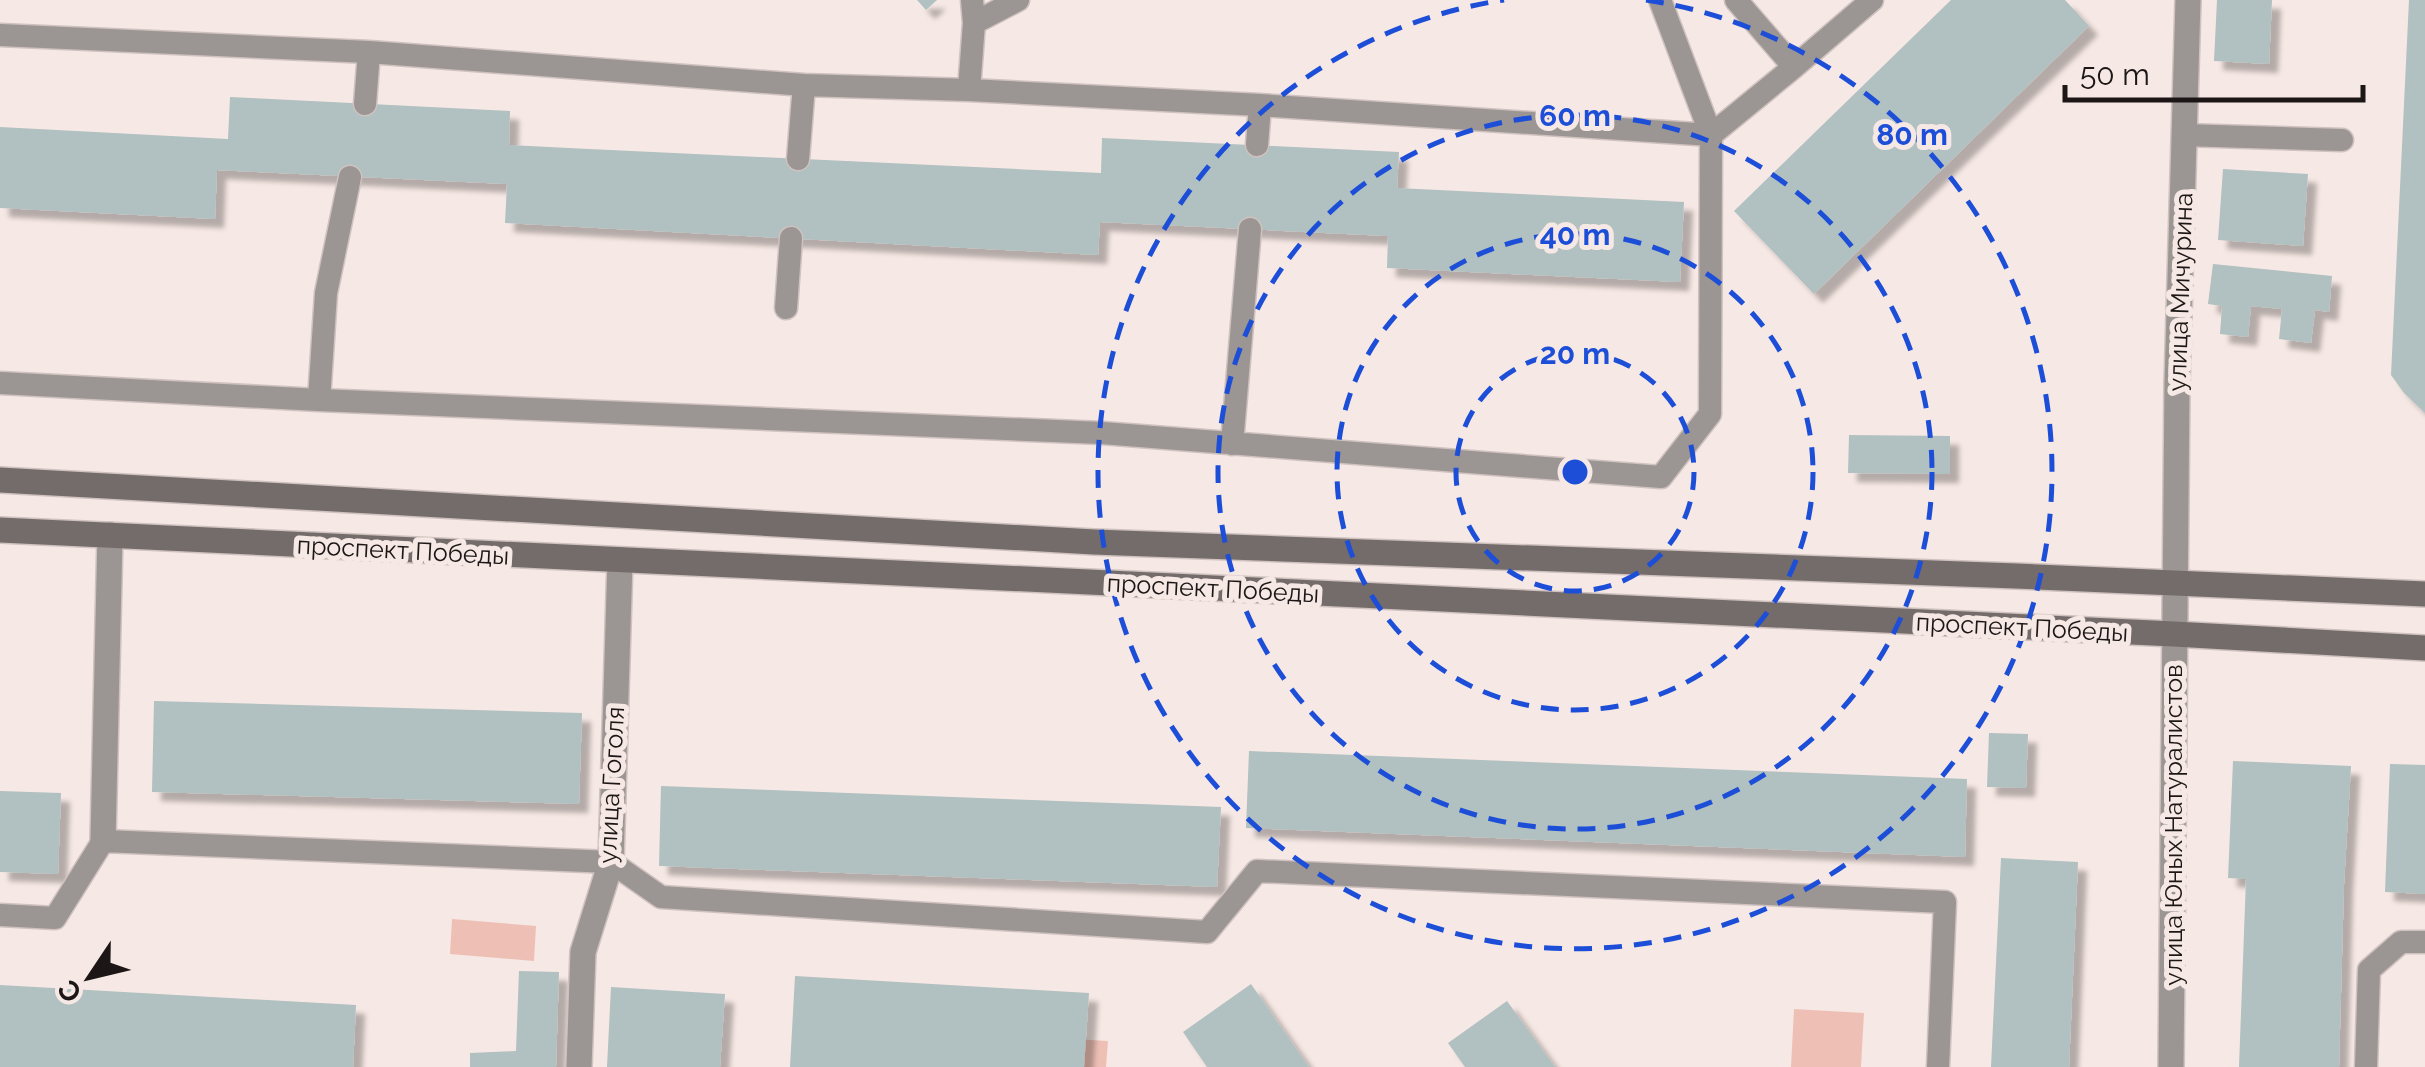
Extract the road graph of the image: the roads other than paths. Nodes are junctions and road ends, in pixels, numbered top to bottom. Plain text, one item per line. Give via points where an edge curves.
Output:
1 (1018, 0) edge
2 (1660, 0) edge
3 (1736, 0) edge
4 (1872, 0) edge
5 (2188, 0) edge
6 (973, 11) edge
7 (0, 35) edge
8 (369, 52) junction
9 (1794, 67) junction
10 (804, 85) junction
11 (969, 90) junction
12 (365, 104) dead end
13 (1260, 105) junction
14 (2184, 134) junction
15 (1711, 135) junction
16 (2342, 140) dead end
17 (1257, 145) dead end
18 (798, 159) dead end
19 (350, 177) dead end
20 (1250, 229) dead end
21 (791, 238) dead end
22 (786, 308) dead end
23 (0, 383) edge
24 (319, 400) junction
25 (1232, 444) junction
26 (0, 480) edge
27 (0, 530) edge
28 (110, 536) junction
29 (620, 560) junction
30 (2175, 584) junction
31 (2425, 594) edge
32 (2174, 634) junction
33 (2425, 648) edge
34 (103, 841) junction
35 (611, 862) junction
36 (0, 916) edge
37 (2425, 942) edge
38 (579, 1067) edge
39 (1938, 1067) edge
40 (2171, 1067) edge
41 (2366, 1067) edge

1 - 6 lane
2 - 15 lane
3 - 9 lane
4 - 9 lane
5 - 14 street, улица Мичурина
6 - 11 lane
7 - 8 lane
8 - 10 lane
8 - 12 lane
9 - 15 lane
10 - 11 lane
10 - 18 lane
11 - 13 lane
13 - 15 lane
13 - 17 lane
14 - 16 lane
14 - 30 street, улица Мичурина
15 - 25 lane via 1710,414 1661,477
19 - 24 lane via 326,293
20 - 25 lane
21 - 22 lane
23 - 24 lane
24 - 25 lane
26 - 30 main road, проспект Победы via 1094,542
27 - 28 main road, проспект Победы
28 - 29 main road, проспект Победы
28 - 34 street
29 - 32 main road, проспект Победы
29 - 35 street, улица Гоголя
30 - 31 main road, проспект Победы
30 - 32 street, улица Юных Натуралистов
32 - 33 main road, проспект Победы
32 - 40 street, улица Юных Натуралистов
34 - 35 lane
34 - 36 lane via 55,918
35 - 38 street, улица Гоголя via 583,952
35 - 39 lane via 661,898 1207,932 1257,871 1945,902
37 - 41 lane via 2401,942 2369,970

